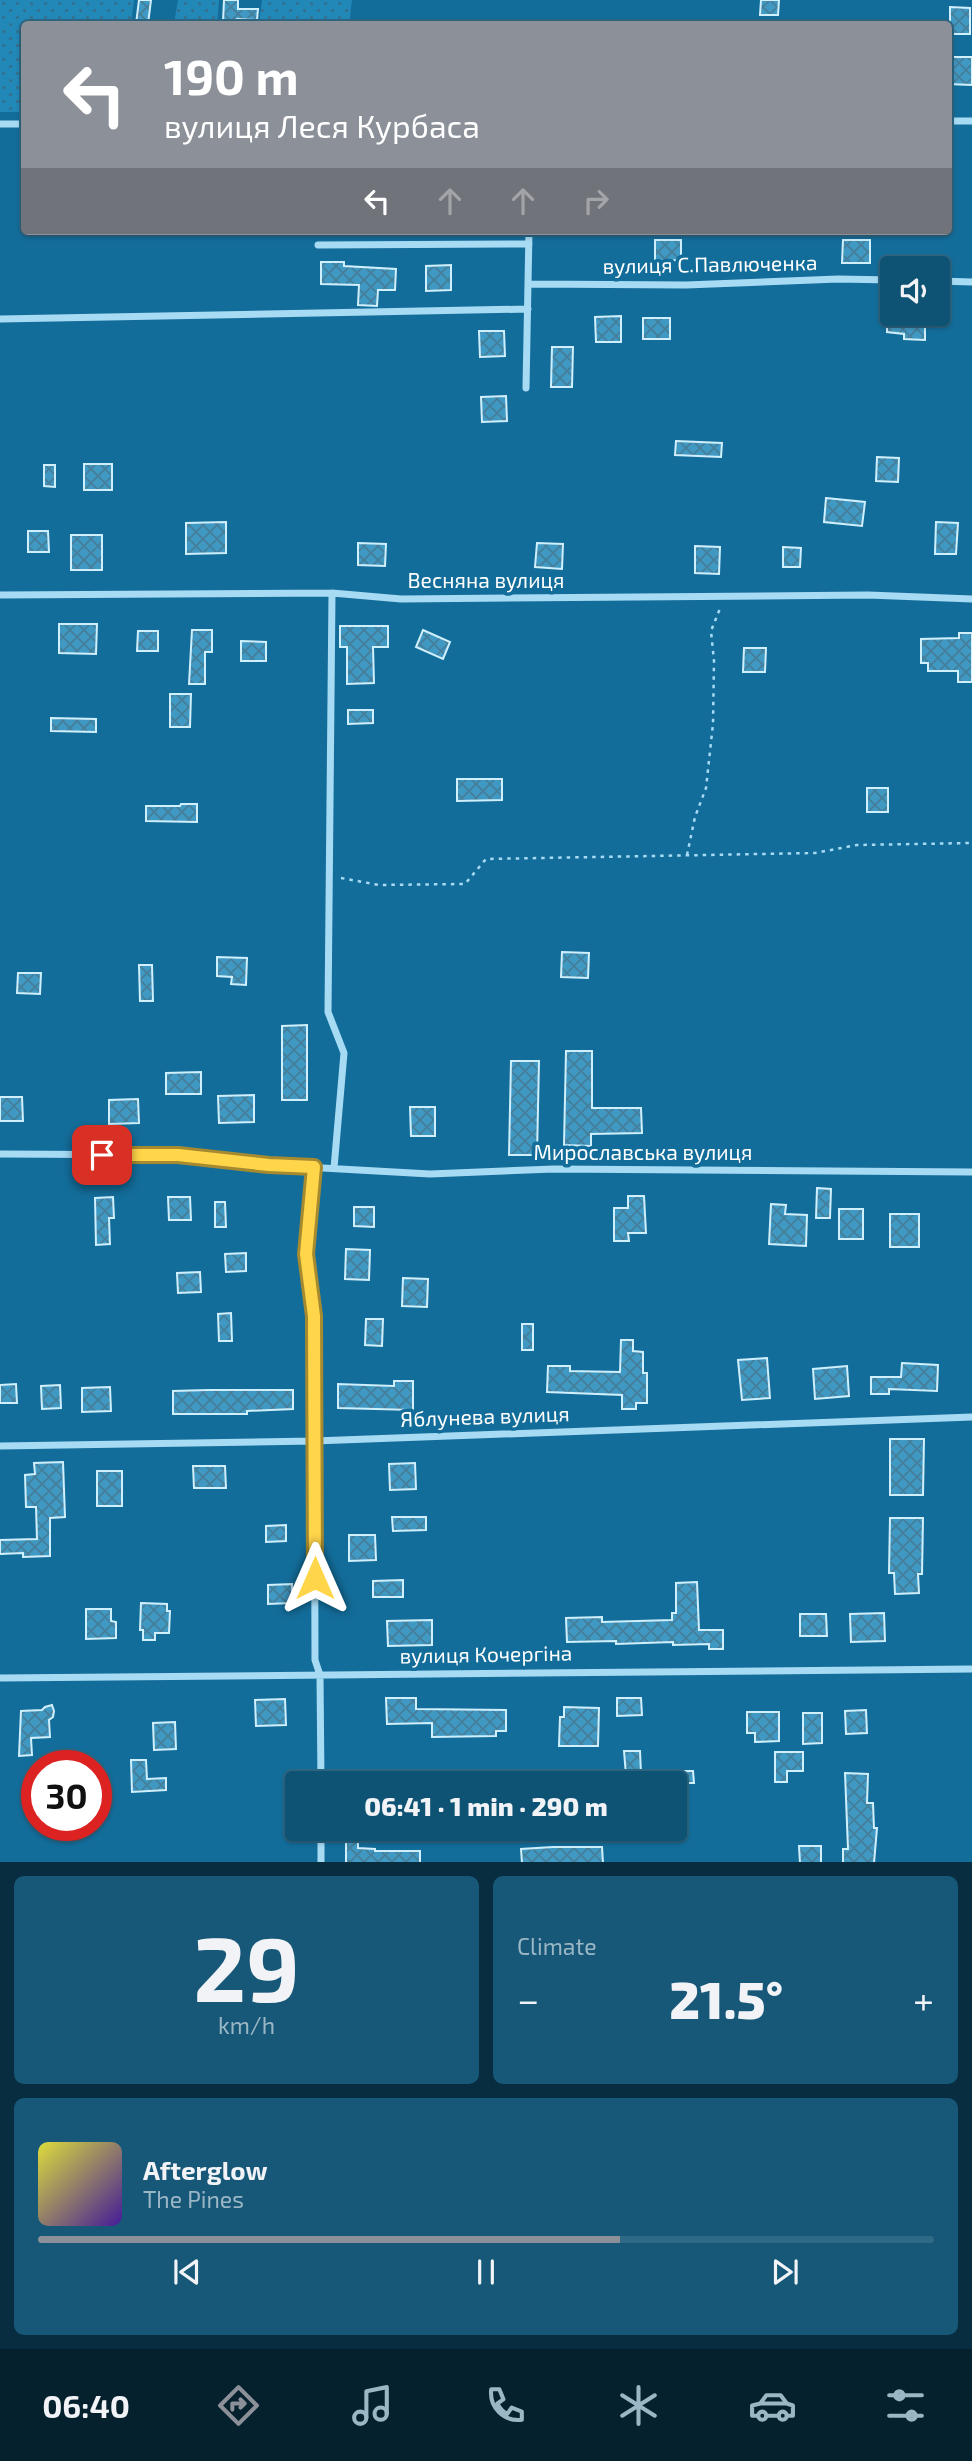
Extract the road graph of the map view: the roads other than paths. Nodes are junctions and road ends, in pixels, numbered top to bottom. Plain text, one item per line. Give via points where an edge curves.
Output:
1 (952, 121) edge
2 (972, 121) edge
3 (0, 124) edge
4 (21, 124) edge
5 (529, 235) edge
6 (529, 244) junction
7 (318, 245) dead end
8 (880, 280) edge
9 (950, 281) edge
10 (972, 282) edge
11 (529, 284) junction
12 (528, 309) junction
13 (0, 319) edge
14 (526, 388) dead end
15 (332, 593) junction
16 (0, 595) edge
17 (972, 599) edge
18 (0, 1154) edge
19 (314, 1167) junction
20 (334, 1168) junction
21 (972, 1172) edge
22 (972, 1417) edge
23 (314, 1441) junction
24 (0, 1446) edge
25 (972, 1669) edge
26 (320, 1675) junction
27 (0, 1678) edge
28 (321, 1771) edge
29 (321, 1841) edge
30 (321, 1862) edge

1 - 2 street
3 - 4 street
5 - 6 street
6 - 7 street
6 - 11 street
8 - 11 street, вулиця С.Павлюченка
9 - 10 street
11 - 12 street
12 - 13 street
12 - 14 street
15 - 16 street, Весняна вулиця
15 - 17 street, Весняна вулиця via 401,599 868,595
15 - 20 street via 328,1012 344,1054
18 - 19 street, Мирославська вулиця via 178,1155
19 - 20 street, Мирославська вулиця
19 - 23 street via 306,1254 314,1316
20 - 21 street, Мирославська вулиця via 430,1174 554,1169
22 - 23 street, Яблунева вулиця
23 - 24 street, Яблунева вулиця
23 - 26 street via 316,1660
25 - 26 street, вулиця Кочергіна
26 - 27 street, вулиця Кочергіна
26 - 28 street
29 - 30 street

